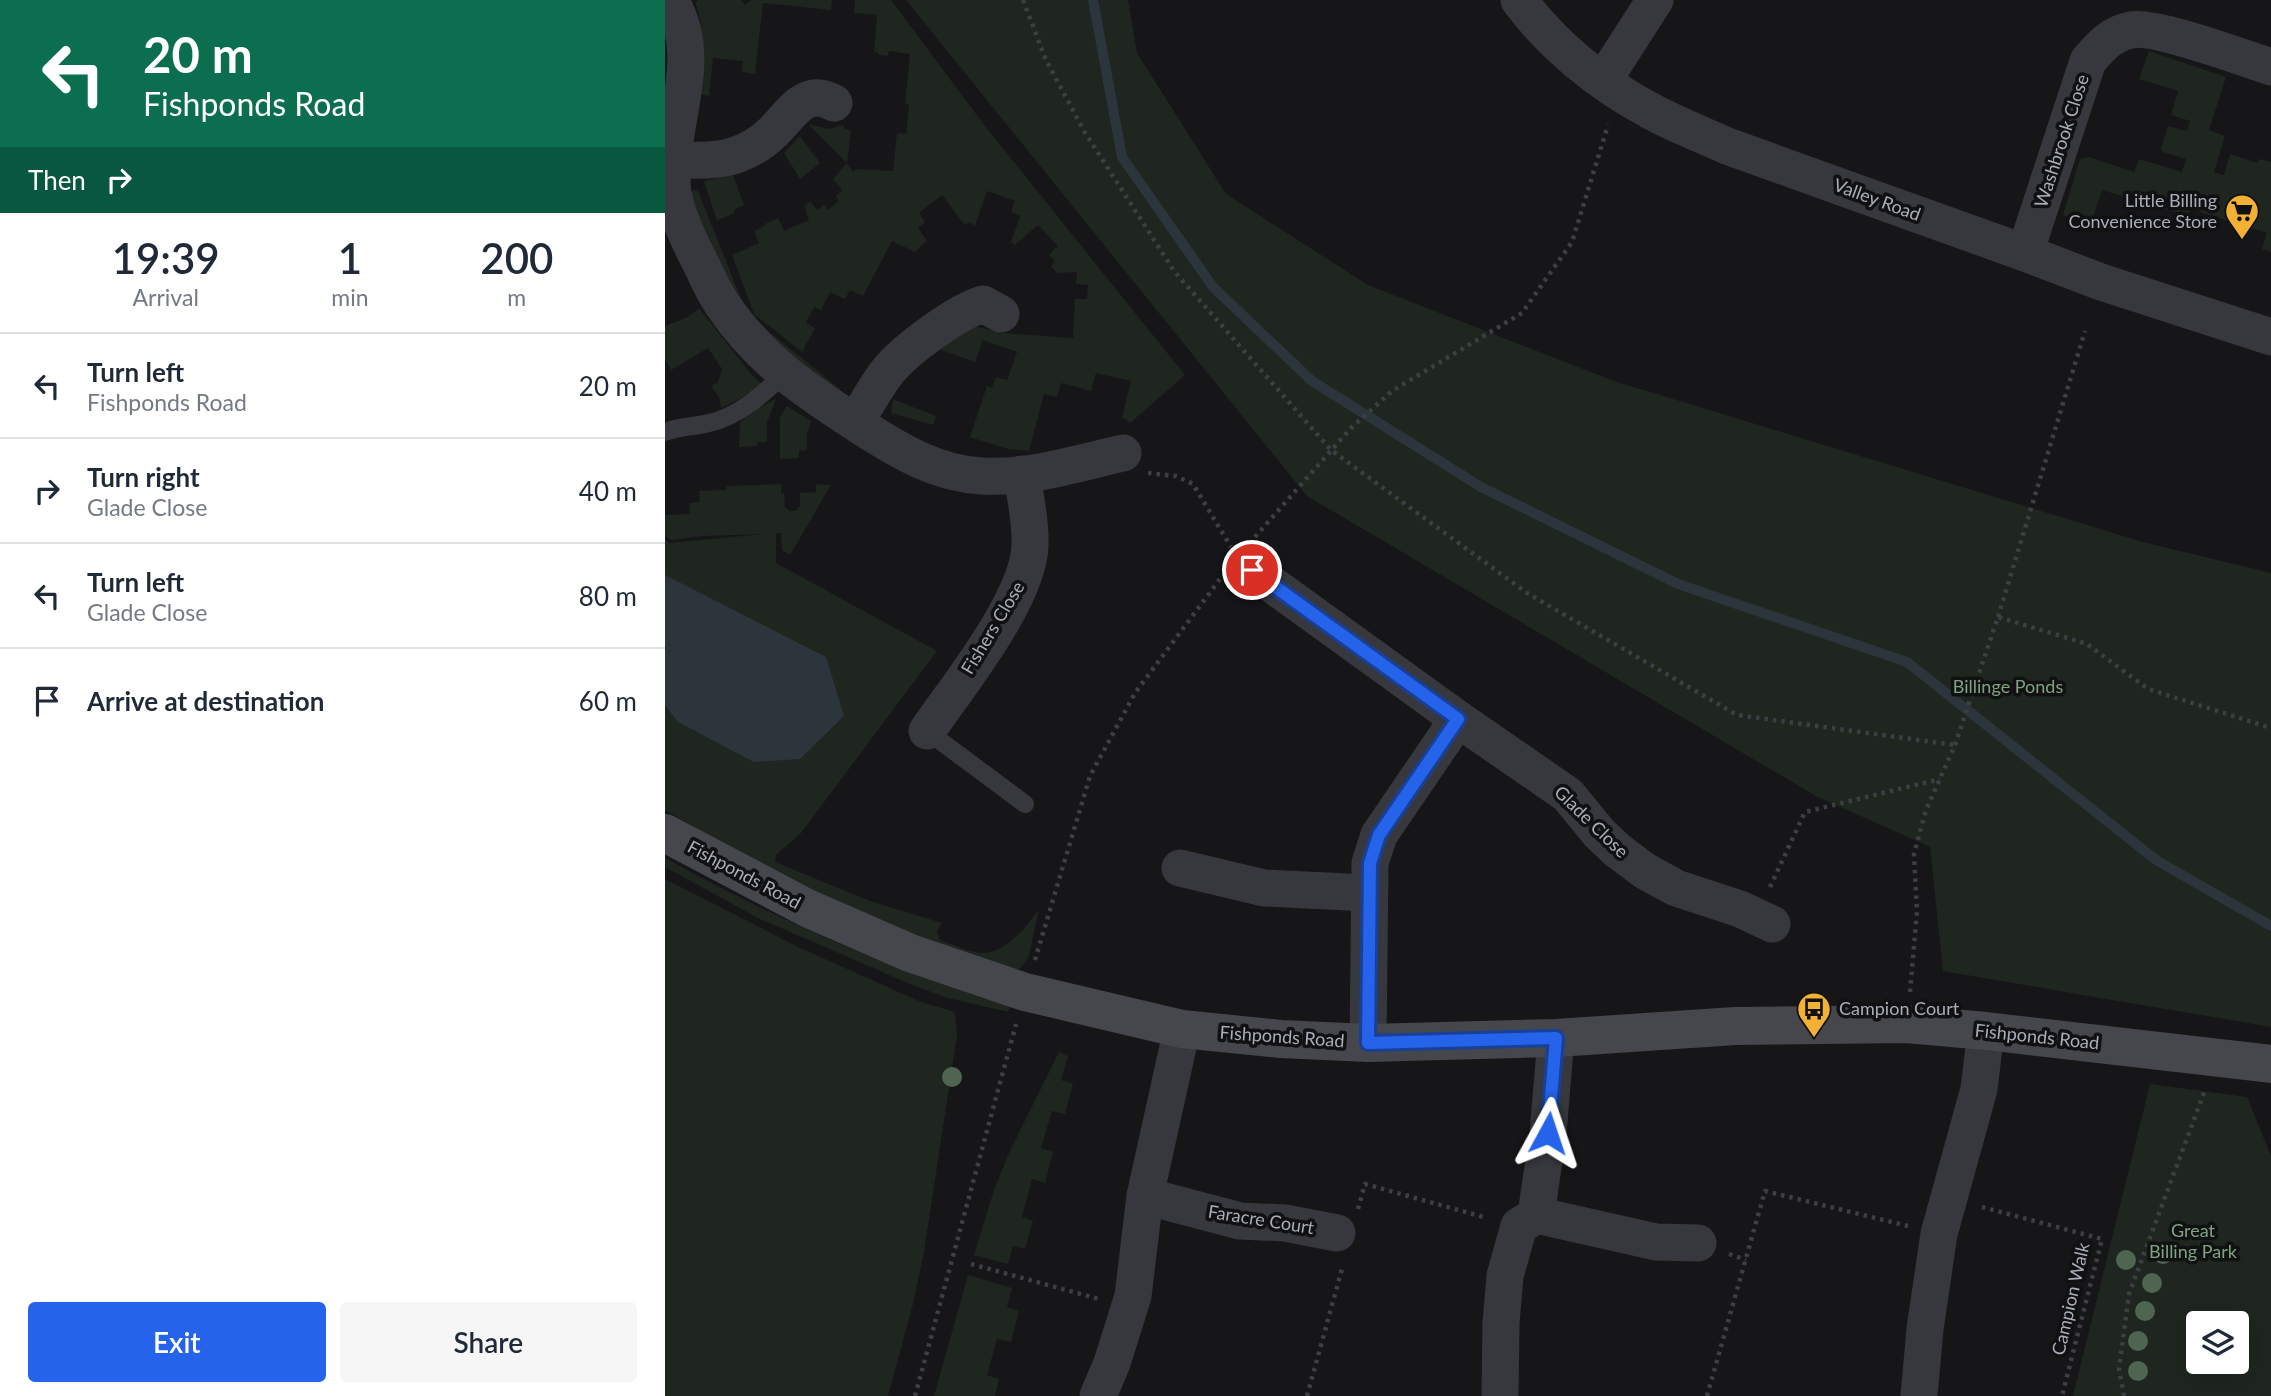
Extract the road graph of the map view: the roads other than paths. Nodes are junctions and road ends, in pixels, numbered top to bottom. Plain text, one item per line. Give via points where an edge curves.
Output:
1 (670, 0) edge
2 (1519, 0) edge
3 (1655, 0) edge
4 (2271, 67) edge
5 (1611, 86) junction
6 (812, 92) dead end
7 (671, 160) junction
8 (2025, 253) junction
9 (982, 300) dead end
10 (2271, 337) edge
11 (784, 374) junction
12 (855, 422) junction
13 (665, 432) edge
14 (1131, 462) road end
15 (1022, 474) junction
16 (1241, 561) road end
17 (1458, 719) junction
18 (927, 730) joint
19 (1025, 804) dead end
20 (665, 833) edge
21 (1180, 868) dead end
22 (1369, 893) junction
23 (1764, 920) road end
24 (1182, 1029) junction
25 (1986, 1031) junction
26 (1556, 1038) junction
27 (1368, 1043) junction
28 (2271, 1064) edge
29 (1145, 1196) junction
30 (1527, 1221) junction
31 (1346, 1235) road end
32 (1698, 1243) dead end
33 (1098, 1396) edge
34 (1500, 1396) edge
35 (1919, 1396) edge

1 - 7 street via 680,21 686,60
2 - 5 street, Valley Road via 1533,20
3 - 5 street
4 - 8 street, Washbrook Close via 2157,32 2133,29 2108,38 2088,61
5 - 8 street, Valley Road via 1648,110 1727,146
6 - 7 street via 755,146 715,160
7 - 11 street via 673,193 690,242 720,303
8 - 10 street, Valley Road
9 - 12 street via 888,370
11 - 12 street
11 - 13 lane via 762,395 724,419
12 - 15 street via 940,469 982,476
14 - 15 street
15 - 18 street, Fishers Close via 1031,545 1022,583 991,638
16 - 17 street, Glade Close
17 - 22 street via 1379,835 1370,863
17 - 23 street, Glade Close via 1568,796 1599,834 1645,871 1676,888
18 - 19 lane
20 - 24 street, Fishponds Road via 807,908 910,953 1025,992
21 - 22 street via 1264,888
22 - 27 street
24 - 27 street, Fishponds Road
24 - 29 street
25 - 26 street, Fishponds Road via 1907,1024 1735,1026
25 - 28 street, Fishponds Road
25 - 35 street via 1979,1089 1939,1234
26 - 27 street, Fishponds Road
26 - 30 street via 1548,1133
29 - 31 street, Faracre Court via 1240,1221 1285,1223
29 - 33 street via 1130,1308
30 - 32 street via 1656,1242
30 - 34 street via 1505,1276

